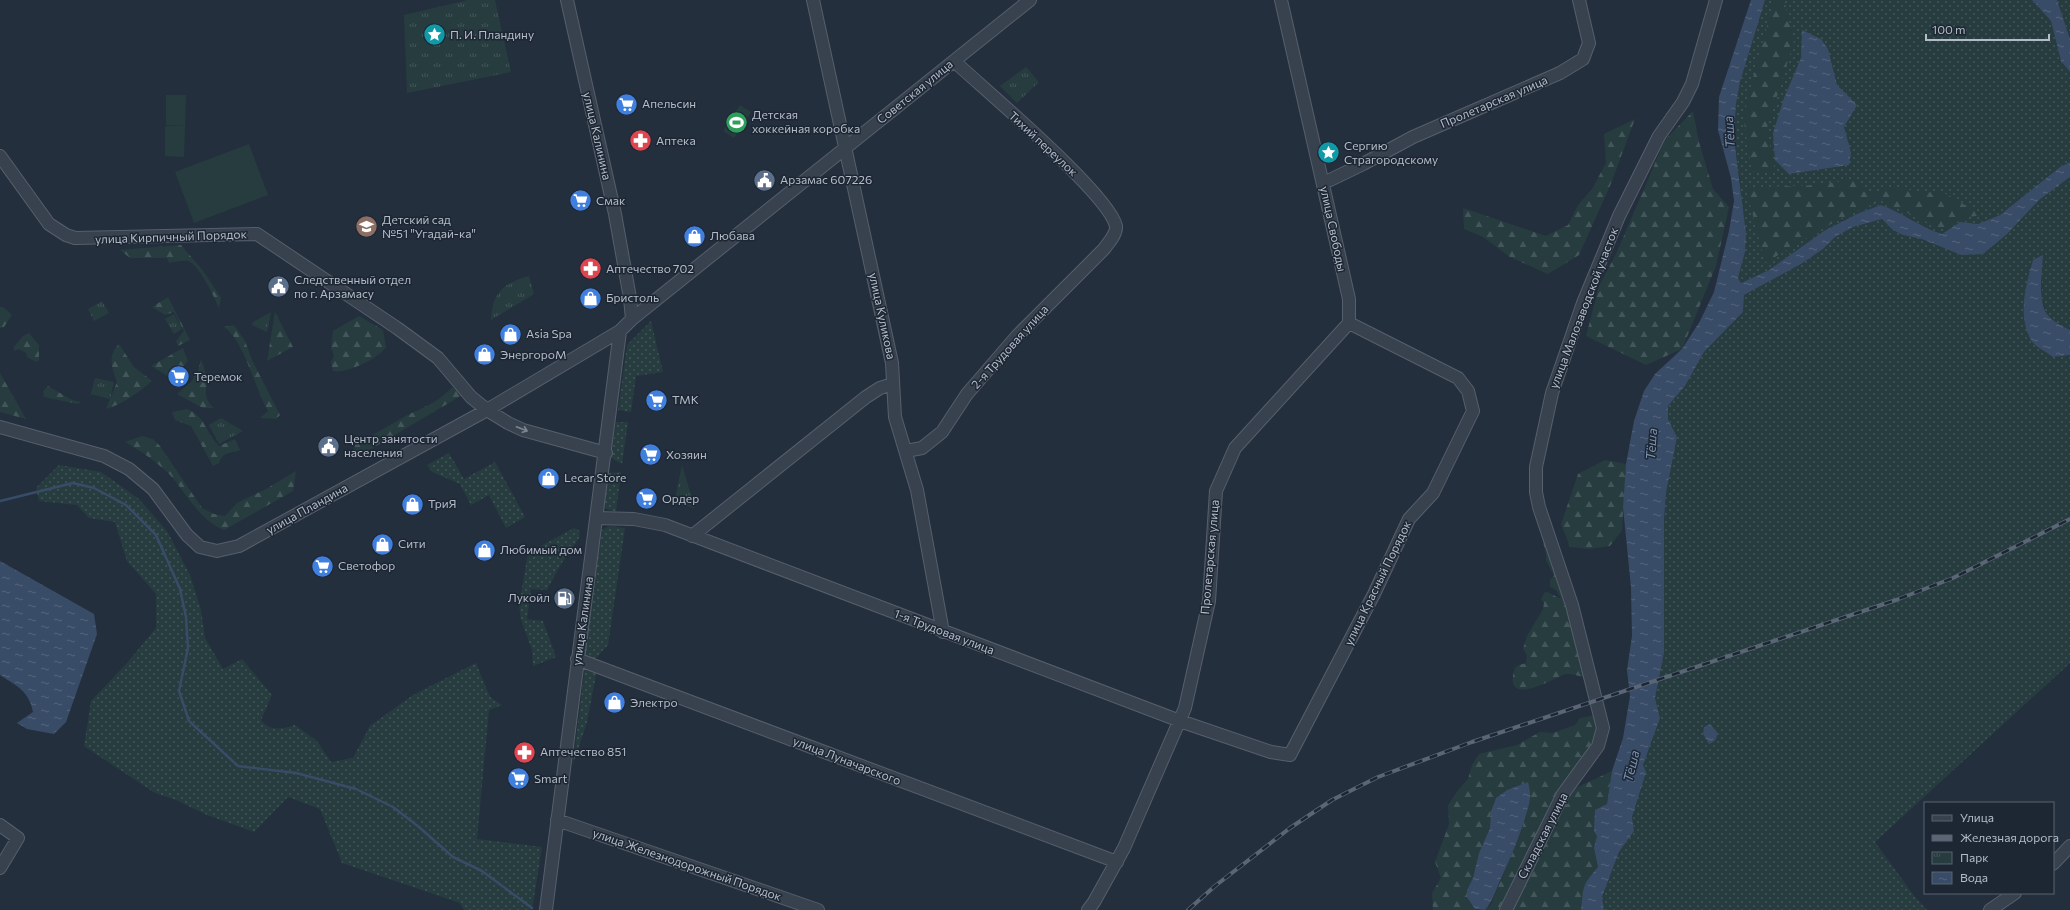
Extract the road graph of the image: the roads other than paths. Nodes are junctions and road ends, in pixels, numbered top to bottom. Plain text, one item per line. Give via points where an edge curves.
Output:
1 (567, 0) edge
2 (813, 0) edge
3 (1030, 0) edge
4 (1281, 0) edge
5 (1579, 0) edge
6 (1716, 0) edge
7 (954, 61) junction
8 (845, 148) junction
9 (0, 156) edge
10 (1323, 181) junction
11 (1114, 236) joint
12 (632, 319) junction
13 (1349, 323) junction
14 (620, 331) junction
15 (892, 384) junction
16 (488, 410) junction
17 (0, 427) edge
18 (906, 451) junction
19 (606, 453) junction
20 (596, 518) junction
21 (692, 536) junction
22 (944, 632) junction
23 (577, 659) junction
24 (1597, 700) joint
25 (1180, 721) junction
26 (1290, 755) joint
27 (557, 820) junction
28 (0, 824) edge
29 (2070, 846) edge
30 (1117, 862) junction
31 (2054, 863) edge
32 (0, 868) edge
33 (2014, 894) edge
34 (546, 910) edge
35 (818, 910) edge
36 (1088, 910) edge
37 (1506, 910) edge
38 (1990, 910) edge

1 - 12 street, улица Калинина via 614,214
2 - 8 street, улица Куликова
3 - 7 street, Советская улица
4 - 10 street, улица Свободы
5 - 10 street, Пролетарская улица via 1589,43 1583,59 1560,73 1413,137 1363,164
6 - 24 street, улица Малозаводской участок via 1692,84 1683,102 1658,136 1619,216 1583,303 1552,393 1536,466 1536,492 1572,606
7 - 8 street, Советская улица
7 - 11 street, Тихий переулок via 1084,182 1109,211 1116,226
8 - 12 street, Советская улица
8 - 15 street, улица Куликова via 892,363
9 - 16 street, улица Кирпичный Порядок via 49,224 75,238 257,234 438,358 471,396
10 - 13 street, улица Свободы via 1349,299
11 - 18 street, 2-я Трудовая улица via 1104,250 1017,336 967,394 942,432 922,448
12 - 14 street, Советская улица
13 - 25 street, Пролетарская улица via 1235,448 1216,491 1208,601
13 - 26 street, улица Красный Порядок via 1458,378 1468,392 1473,410 1433,493 1409,519 1374,594
14 - 16 street, улица Пландина
14 - 19 street, улица Калинина
15 - 18 street, улица Куликова via 895,417
15 - 21 street via 866,397
16 - 17 street, улица Пландина via 239,546 217,551 200,547 187,535 153,489 129,469 104,456
16 -> 19 street, улица Кирпичный Порядок via 523,430
18 - 22 street, улица Куликова via 917,490
19 - 20 street, улица Калинина
20 - 21 street, 1-я Трудовая улица via 657,523
20 - 23 street, улица Калинина
21 - 22 street, 1-я Трудовая улица
22 - 25 street, 1-я Трудовая улица
23 - 27 street, улица Калинина
23 - 30 street, улица Луначарского
24 - 37 street, Складская улица via 1603,728 1598,746 1563,794
25 - 26 street, 1-я Трудовая улица via 1271,752
25 - 30 street, Пролетарская улица
27 - 34 street, улица Калинина
27 - 35 street, улица Железнодорожный Порядок
28 - 32 street via 18,838
29 - 31 street
30 - 36 street, Пролетарская улица
33 - 38 street

